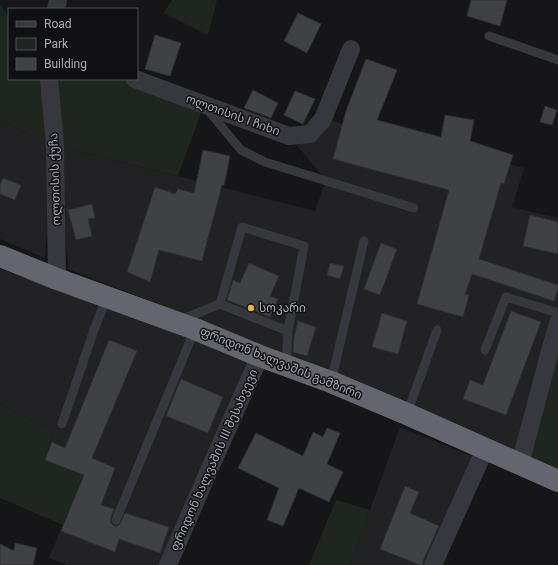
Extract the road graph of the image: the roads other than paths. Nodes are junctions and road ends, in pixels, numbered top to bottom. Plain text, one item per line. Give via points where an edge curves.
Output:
1 (489, 36) dead end
2 (352, 49) dead end
3 (558, 60) edge
4 (50, 80) edge
5 (138, 80) edge
6 (204, 105) junction
7 (414, 208) dead end
8 (364, 241) dead end
9 (0, 256) edge
10 (57, 279) junction
11 (107, 297) junction
12 (220, 304) junction
13 (558, 312) edge
14 (558, 323) edge
15 (185, 326) junction
16 (437, 330) dead end
17 (288, 331) junction
18 (485, 350) dead end
19 (260, 356) junction
20 (286, 366) junction
21 (331, 382) junction
22 (407, 414) junction
23 (62, 424) dead end
24 (485, 449) junction
25 (520, 464) junction
26 (558, 481) edge
27 (116, 520) dead end
28 (168, 565) edge
29 (432, 565) edge

1 - 3 lane
2 - 6 street, ოლთისის I ჩიხი via 322,119 310,134 289,136
4 - 10 street, ოლთისის ქუჩა via 55,145
5 - 6 street, ოლთისის I ჩიხი
6 - 7 lane via 241,150 265,162
8 - 21 lane
9 - 10 highway, ფრიდონ ხალვაშის გამზირი
10 - 11 highway, ფრიდონ ხალვაშის გამზირი
11 - 15 highway, ფრიდონ ხალვაშის გამზირი
11 - 23 lane
12 - 15 lane
12 - 17 lane
12 - 17 lane via 242,227 304,246
13 - 18 lane via 506,297
14 - 25 street
15 - 19 highway, ფრიდონ ხალვაშის გამზირი
15 - 27 lane
16 - 22 lane
17 - 20 lane
19 - 20 highway, ფრიდონ ხალვაშის გამზირი
19 - 28 street, ფრიდონ ხალვაშის III შესახვევი
20 - 21 highway, ფრიდონ ხალვაშის გამზირი
21 - 22 highway, ფრიდონ ხალვაშის გამზირი
22 - 24 highway, ფრიდონ ხალვაშის გამზირი
24 - 25 highway, ფრიდონ ხალვაშის გამზირი
24 - 29 street
25 - 26 highway, ფრიდონ ხალვაშის გამზირი

